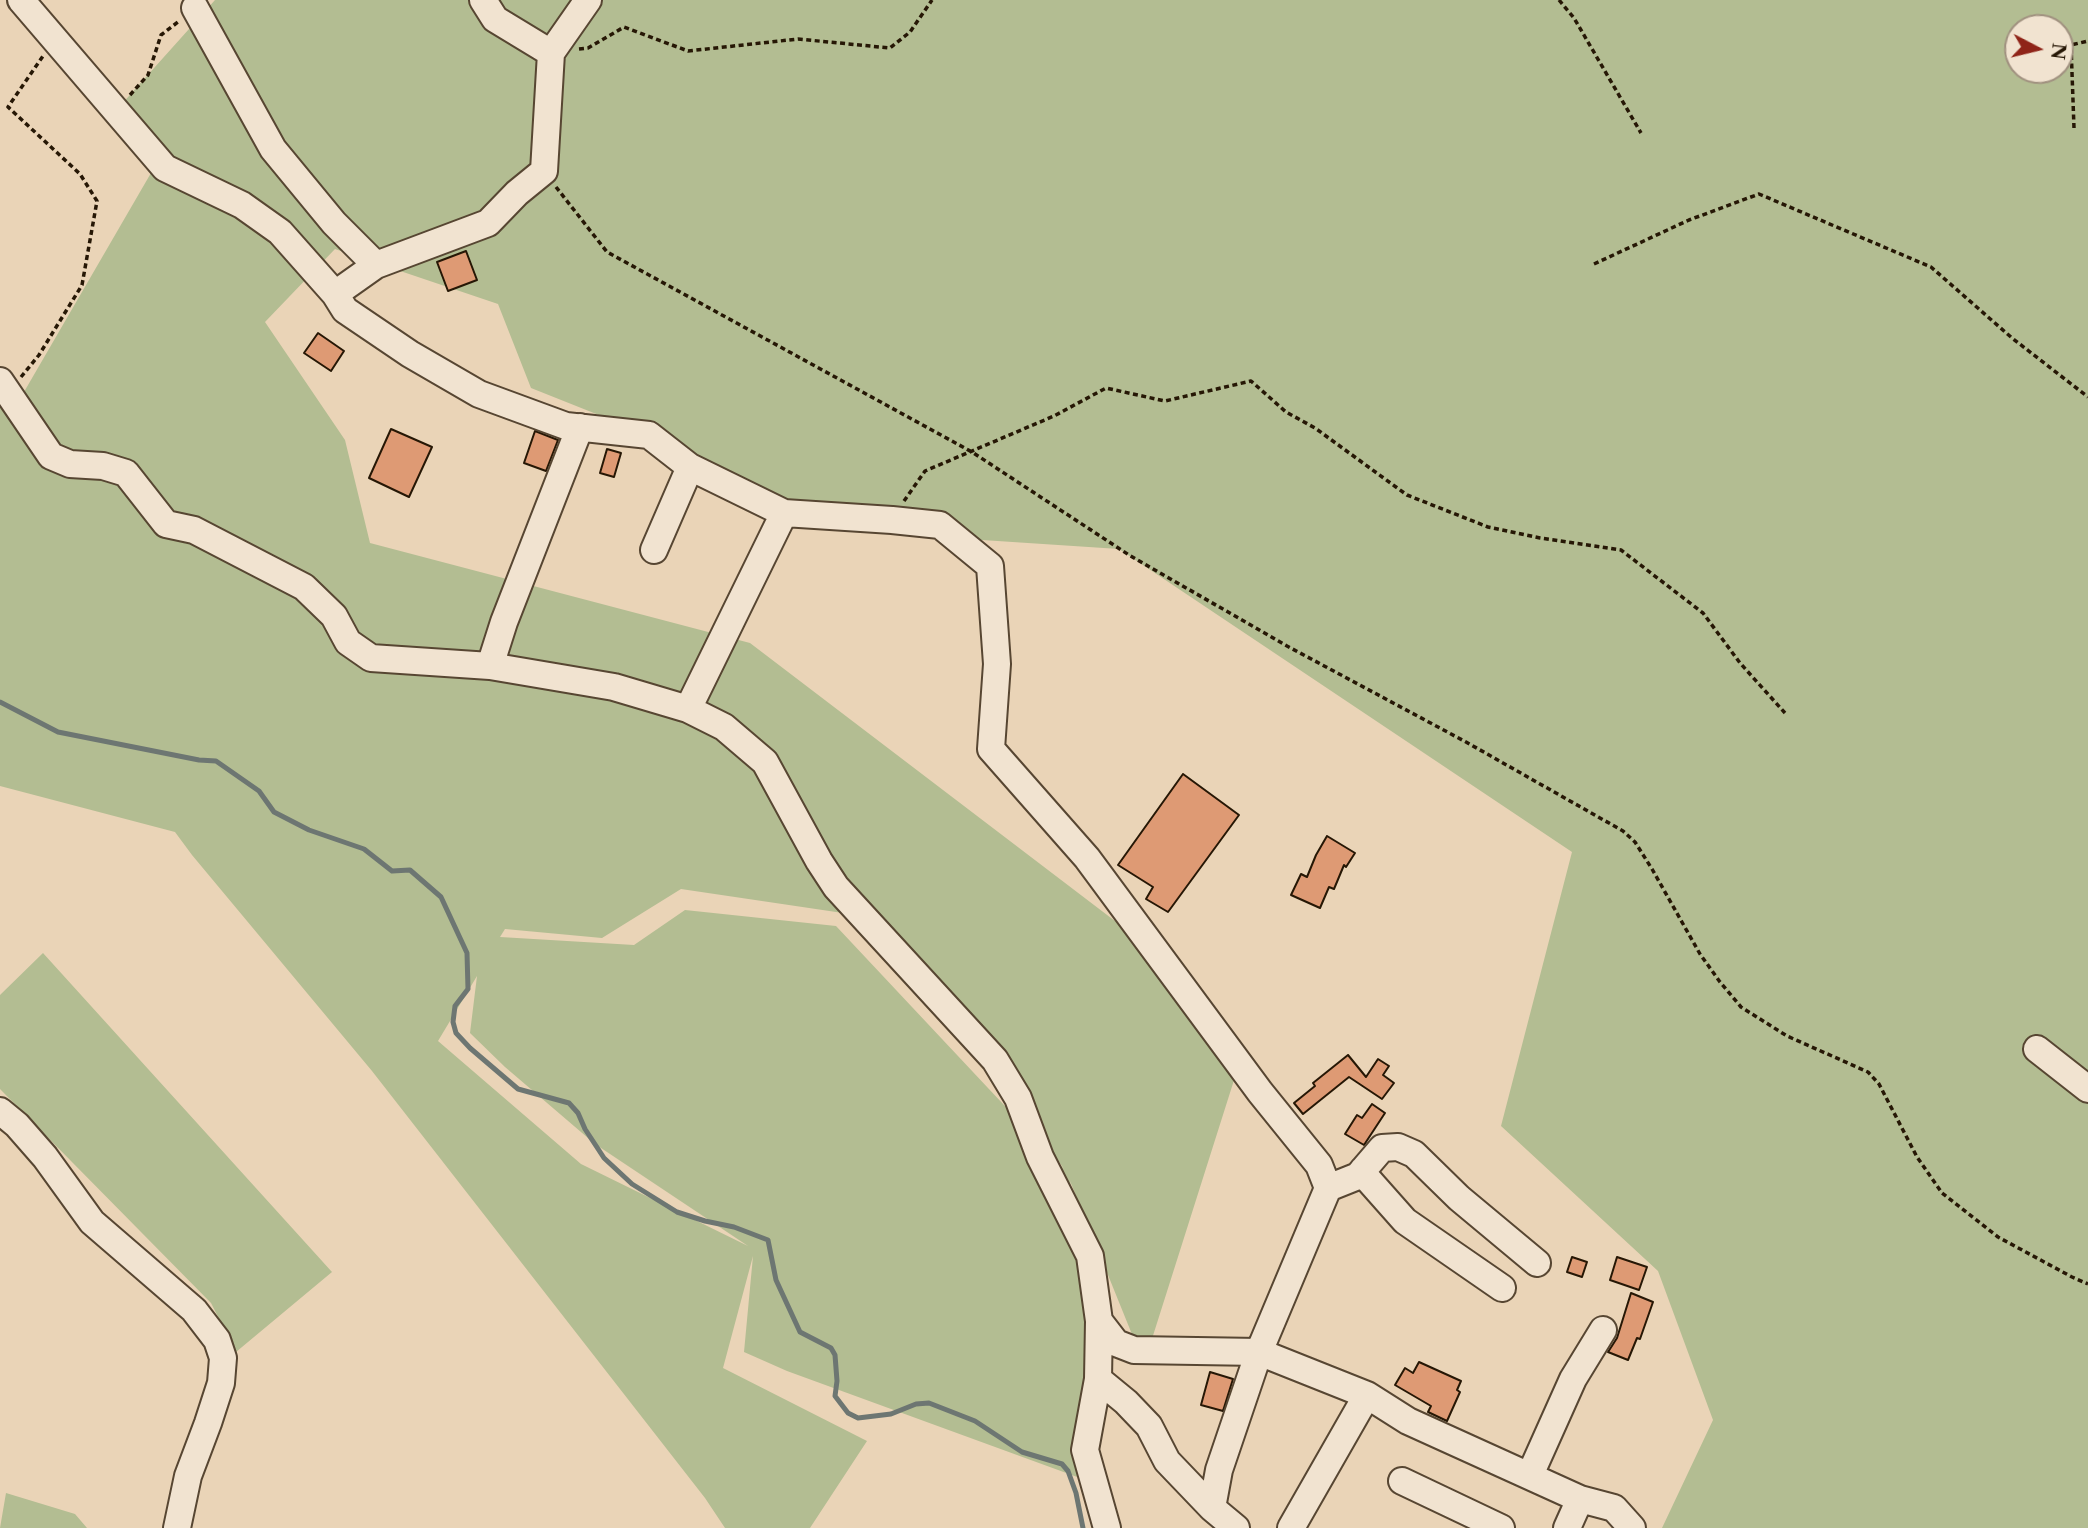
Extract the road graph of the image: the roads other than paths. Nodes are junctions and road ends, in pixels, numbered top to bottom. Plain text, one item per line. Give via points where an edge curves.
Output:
1 (20, 0) edge
2 (483, 0) edge
3 (588, 0) edge
4 (195, 8) road end
5 (551, 53) junction
6 (376, 265) junction
7 (335, 294) junction
8 (5, 387) edge
9 (580, 427) junction
10 (690, 467) junction
11 (784, 513) junction
12 (654, 550) dead end
13 (490, 666) junction
14 (688, 709) junction
15 (2037, 1049) dead end
16 (2088, 1089) edge
17 (0, 1111) edge
18 (1363, 1170) junction
19 (1328, 1188) junction
20 (1537, 1263) dead end
21 (1502, 1288) dead end
22 (1099, 1321) junction
23 (1603, 1330) dead end
24 (1259, 1352) junction
25 (1098, 1380) junction
26 (1367, 1395) junction
27 (1530, 1475) junction
28 (1402, 1481) dead end
29 (1580, 1499) junction
30 (1212, 1508) junction
31 (177, 1528) edge
32 (1107, 1528) edge
33 (1237, 1528) edge
34 (1292, 1528) edge
35 (1501, 1528) edge
36 (1567, 1528) edge
37 (1632, 1528) edge

1 - 7 street via 165,168 242,205 281,232
2 - 5 street via 495,19
3 - 5 street
4 - 6 street via 272,149
5 - 6 street via 544,171 488,223
6 - 7 street
7 - 9 street via 345,310 366,326 479,394
8 - 13 street via 51,456 70,464 126,473 166,524 194,530 304,587 334,616 348,642 371,657
9 - 10 street via 649,435
9 - 13 street
10 - 11 street
10 - 12 street
11 - 14 street
11 - 19 street via 940,525 990,566 997,664 991,749 1087,858 1319,1165
13 - 14 street via 614,687
14 - 22 street via 724,727 765,762 836,887 995,1060 1018,1098 1040,1157 1090,1256
15 - 16 street
17 - 31 street via 45,1157 92,1222 194,1310 217,1340 223,1359 220,1383 188,1476
18 - 19 street
18 - 20 street via 1382,1148 1398,1147 1413,1154
18 - 21 street via 1405,1221
19 - 24 street
22 - 24 street via 1116,1343 1134,1350
22 - 25 street
23 - 27 street via 1573,1379
24 - 26 street
24 - 30 street via 1219,1470
25 - 30 street via 1149,1426 1167,1461
25 - 32 street via 1085,1450
26 - 27 street via 1408,1422
26 - 34 street
27 - 29 street
28 - 35 street
29 - 36 street
29 - 37 street via 1614,1508
30 - 33 street

